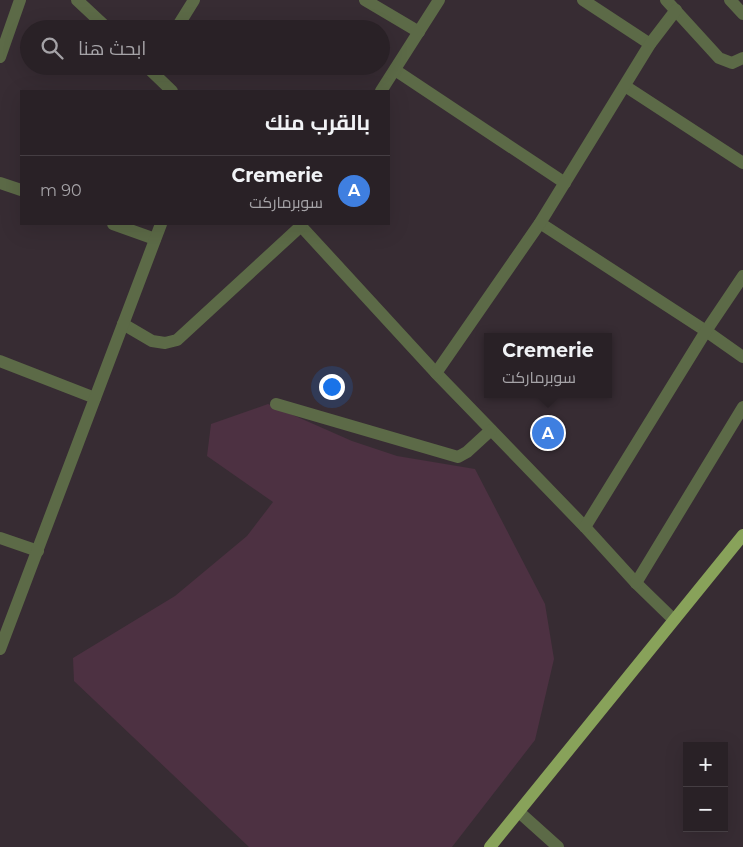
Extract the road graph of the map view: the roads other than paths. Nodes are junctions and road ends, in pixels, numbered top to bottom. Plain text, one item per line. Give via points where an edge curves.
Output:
1 (20, 0) edge
2 (76, 0) edge
3 (194, 0) edge
4 (365, 0) edge
5 (440, 0) edge
6 (582, 0) edge
7 (666, 0) edge
8 (730, 0) edge
9 (676, 10) junction
10 (743, 14) edge
11 (98, 20) edge
12 (182, 20) edge
13 (420, 32) junction
14 (650, 44) junction
15 (0, 57) edge
16 (743, 58) edge
17 (395, 70) junction
18 (157, 75) edge
19 (625, 86) junction
20 (171, 90) edge
21 (381, 90) edge
22 (743, 164) edge
23 (0, 183) edge
24 (565, 183) junction
25 (20, 190) edge
26 (540, 223) junction
27 (116, 225) edge
28 (161, 225) edge
29 (300, 225) edge
30 (155, 239) junction
31 (743, 276) edge
32 (123, 324) junction
33 (706, 331) junction
34 (743, 357) edge
35 (0, 360) edge
36 (436, 373) junction
37 (95, 398) junction
38 (276, 404) dead end
39 (743, 407) edge
40 (491, 430) junction
41 (585, 527) junction
42 (743, 535) edge
43 (0, 538) edge
44 (38, 551) junction
45 (636, 583) junction
46 (673, 619) junction
47 (0, 650) edge
48 (519, 812) junction
49 (490, 847) edge
50 (558, 847) edge

1 - 15 street
2 - 11 street
3 - 12 street
4 - 13 street
5 - 13 street
6 - 14 street
7 - 9 street
8 - 10 street
9 - 14 street
9 - 16 street via 719,58 732,63
13 - 17 street
14 - 19 street
17 - 21 street
17 - 24 street
18 - 20 street
19 - 22 street
19 - 24 street
23 - 25 street
24 - 26 street
26 - 33 street
26 - 36 street
27 - 30 street
28 - 30 street
29 - 32 street via 176,340 165,343 152,340
29 - 36 street
30 - 32 street
31 - 33 street
32 - 37 street
33 - 34 street
33 - 41 street
35 - 37 street
36 - 40 street
37 - 44 street
38 - 40 street via 458,457
39 - 45 street
40 - 41 street
41 - 45 street
42 - 46 main road
43 - 44 street
44 - 47 street
45 - 46 street
46 - 48 main road
48 - 49 main road
48 - 50 street

